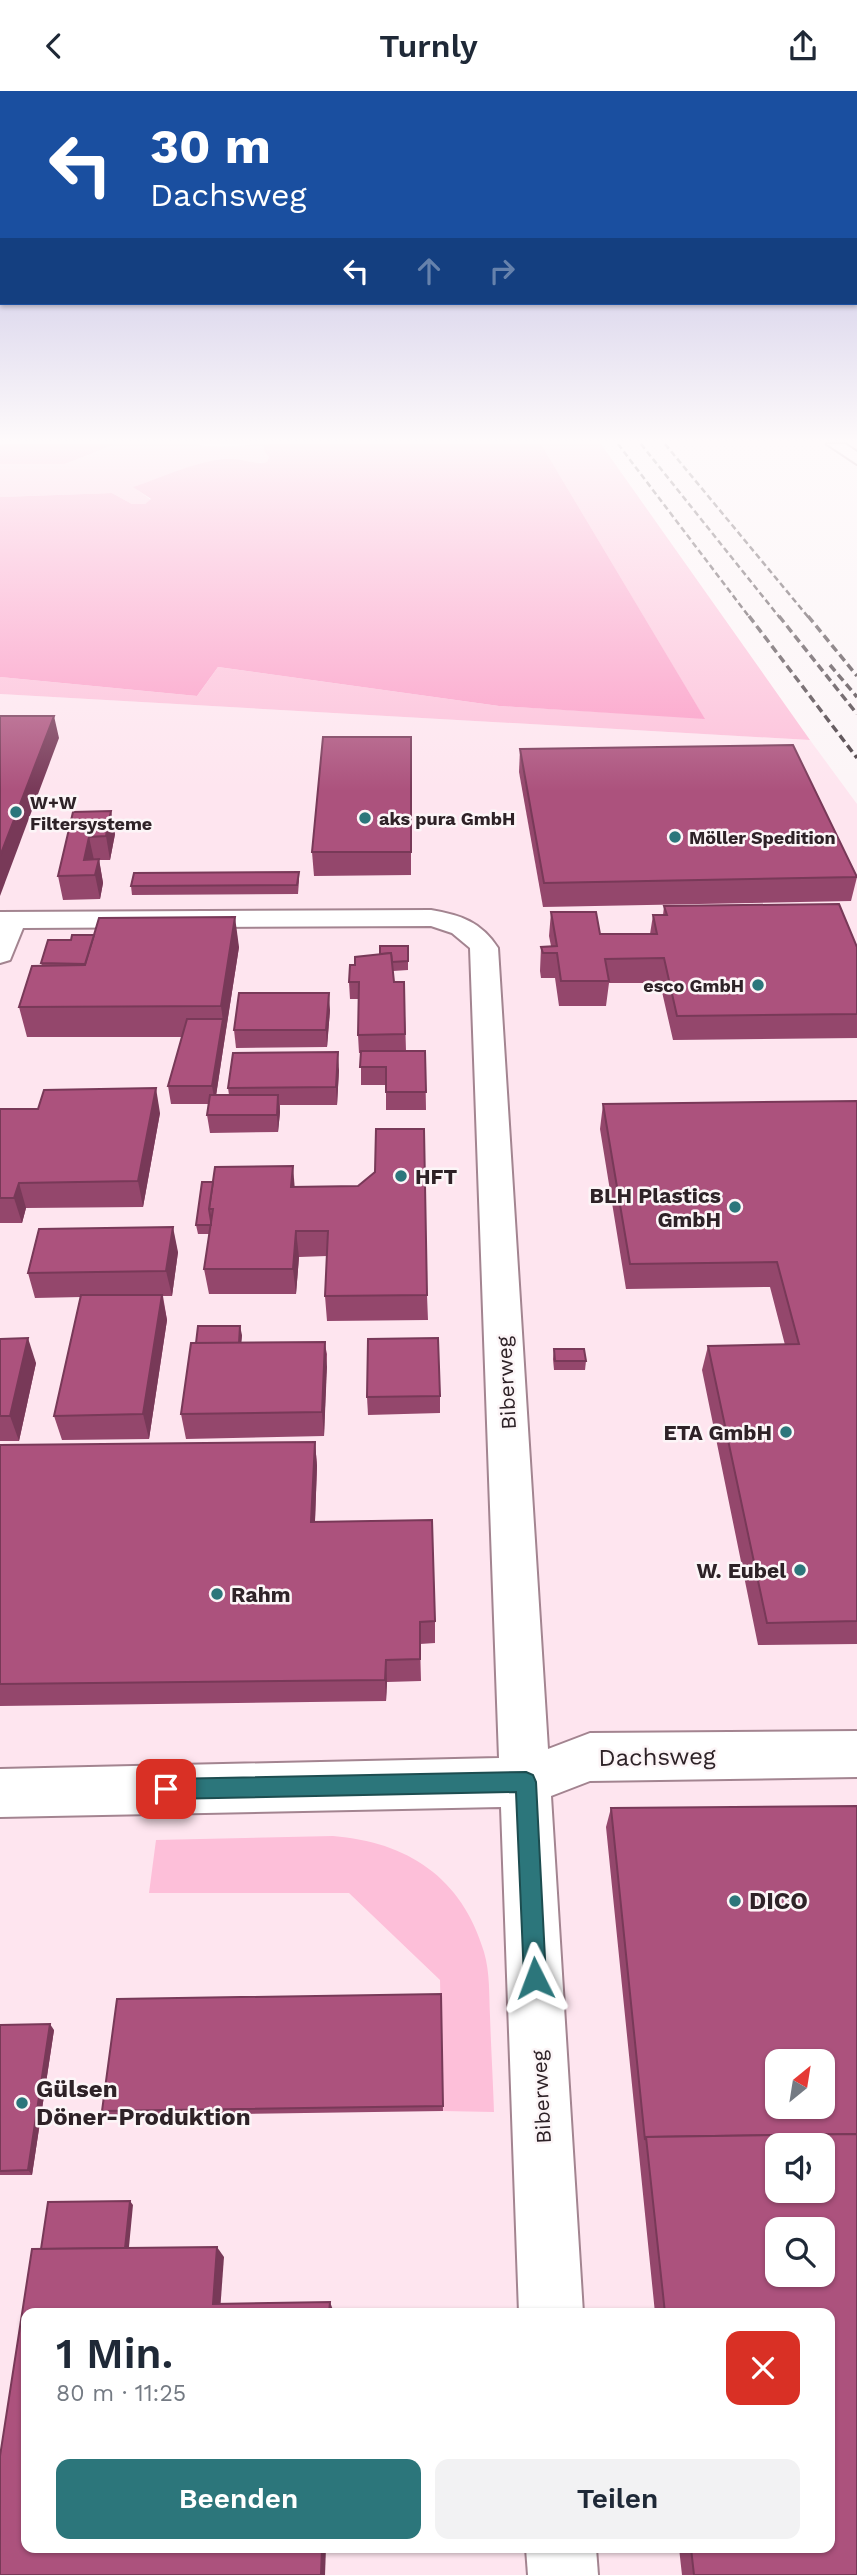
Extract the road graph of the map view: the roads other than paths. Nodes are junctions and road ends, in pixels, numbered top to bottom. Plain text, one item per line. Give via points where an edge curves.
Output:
1 (6, 920) edge
2 (0, 954) edge
3 (857, 1754) edge
4 (526, 1782) junction
5 (0, 1793) edge
6 (551, 2308) edge
7 (561, 2553) edge
8 (563, 2575) edge

1 - 2 street
1 - 4 street, Biberweg via 431,918 467,928 478,937 484,948
3 - 4 street, Dachsweg via 590,1757
4 - 5 street, Dachsweg
4 - 6 street, Biberweg
7 - 8 street

